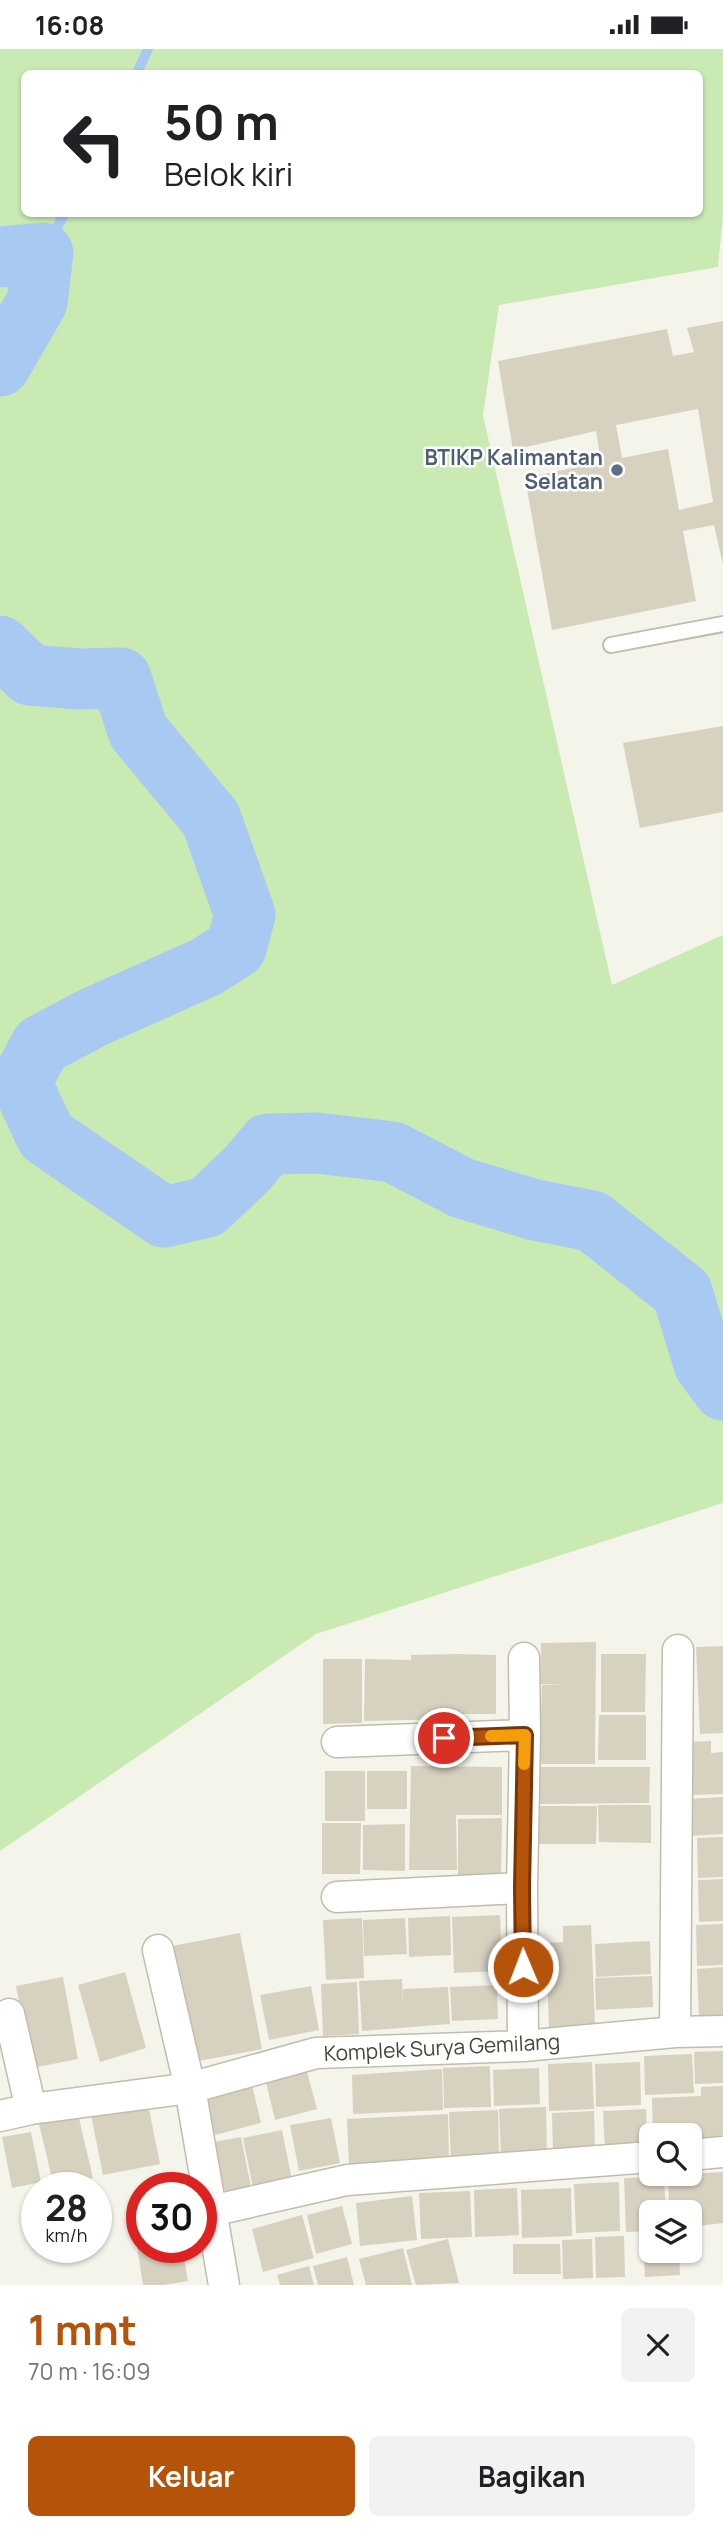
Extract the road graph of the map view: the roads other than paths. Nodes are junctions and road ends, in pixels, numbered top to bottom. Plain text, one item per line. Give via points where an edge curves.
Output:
1 (723, 624) edge
2 (611, 645) dead end
3 (678, 1650) dead end
4 (524, 1658) dead end
5 (525, 1735) junction
6 (337, 1742) dead end
7 (522, 1888) junction
8 (337, 1898) dead end
9 (158, 1950) dead end
10 (9, 2014) dead end
11 (723, 2031) edge
12 (675, 2032) junction
13 (523, 2046) junction
14 (190, 2088) junction
15 (31, 2109) junction
16 (0, 2116) edge
17 (723, 2152) edge
18 (702, 2154) edge
19 (639, 2158) edge
20 (204, 2172) edge
21 (217, 2210) edge
22 (217, 2245) edge
23 (224, 2285) edge

1 - 2 lane
3 - 12 street
4 - 5 street
5 - 6 street
5 - 7 street
7 - 8 street
7 - 13 street
9 - 14 street
10 - 15 street
11 - 12 street, Komplek Surya Gemilang
12 - 13 street, Komplek Surya Gemilang
13 - 14 street, Komplek Surya Gemilang via 316,2053
14 - 15 street, Komplek Surya Gemilang
14 - 20 street
15 - 16 street, Komplek Surya Gemilang
17 - 18 street
19 - 21 street via 347,2180
22 - 23 street

